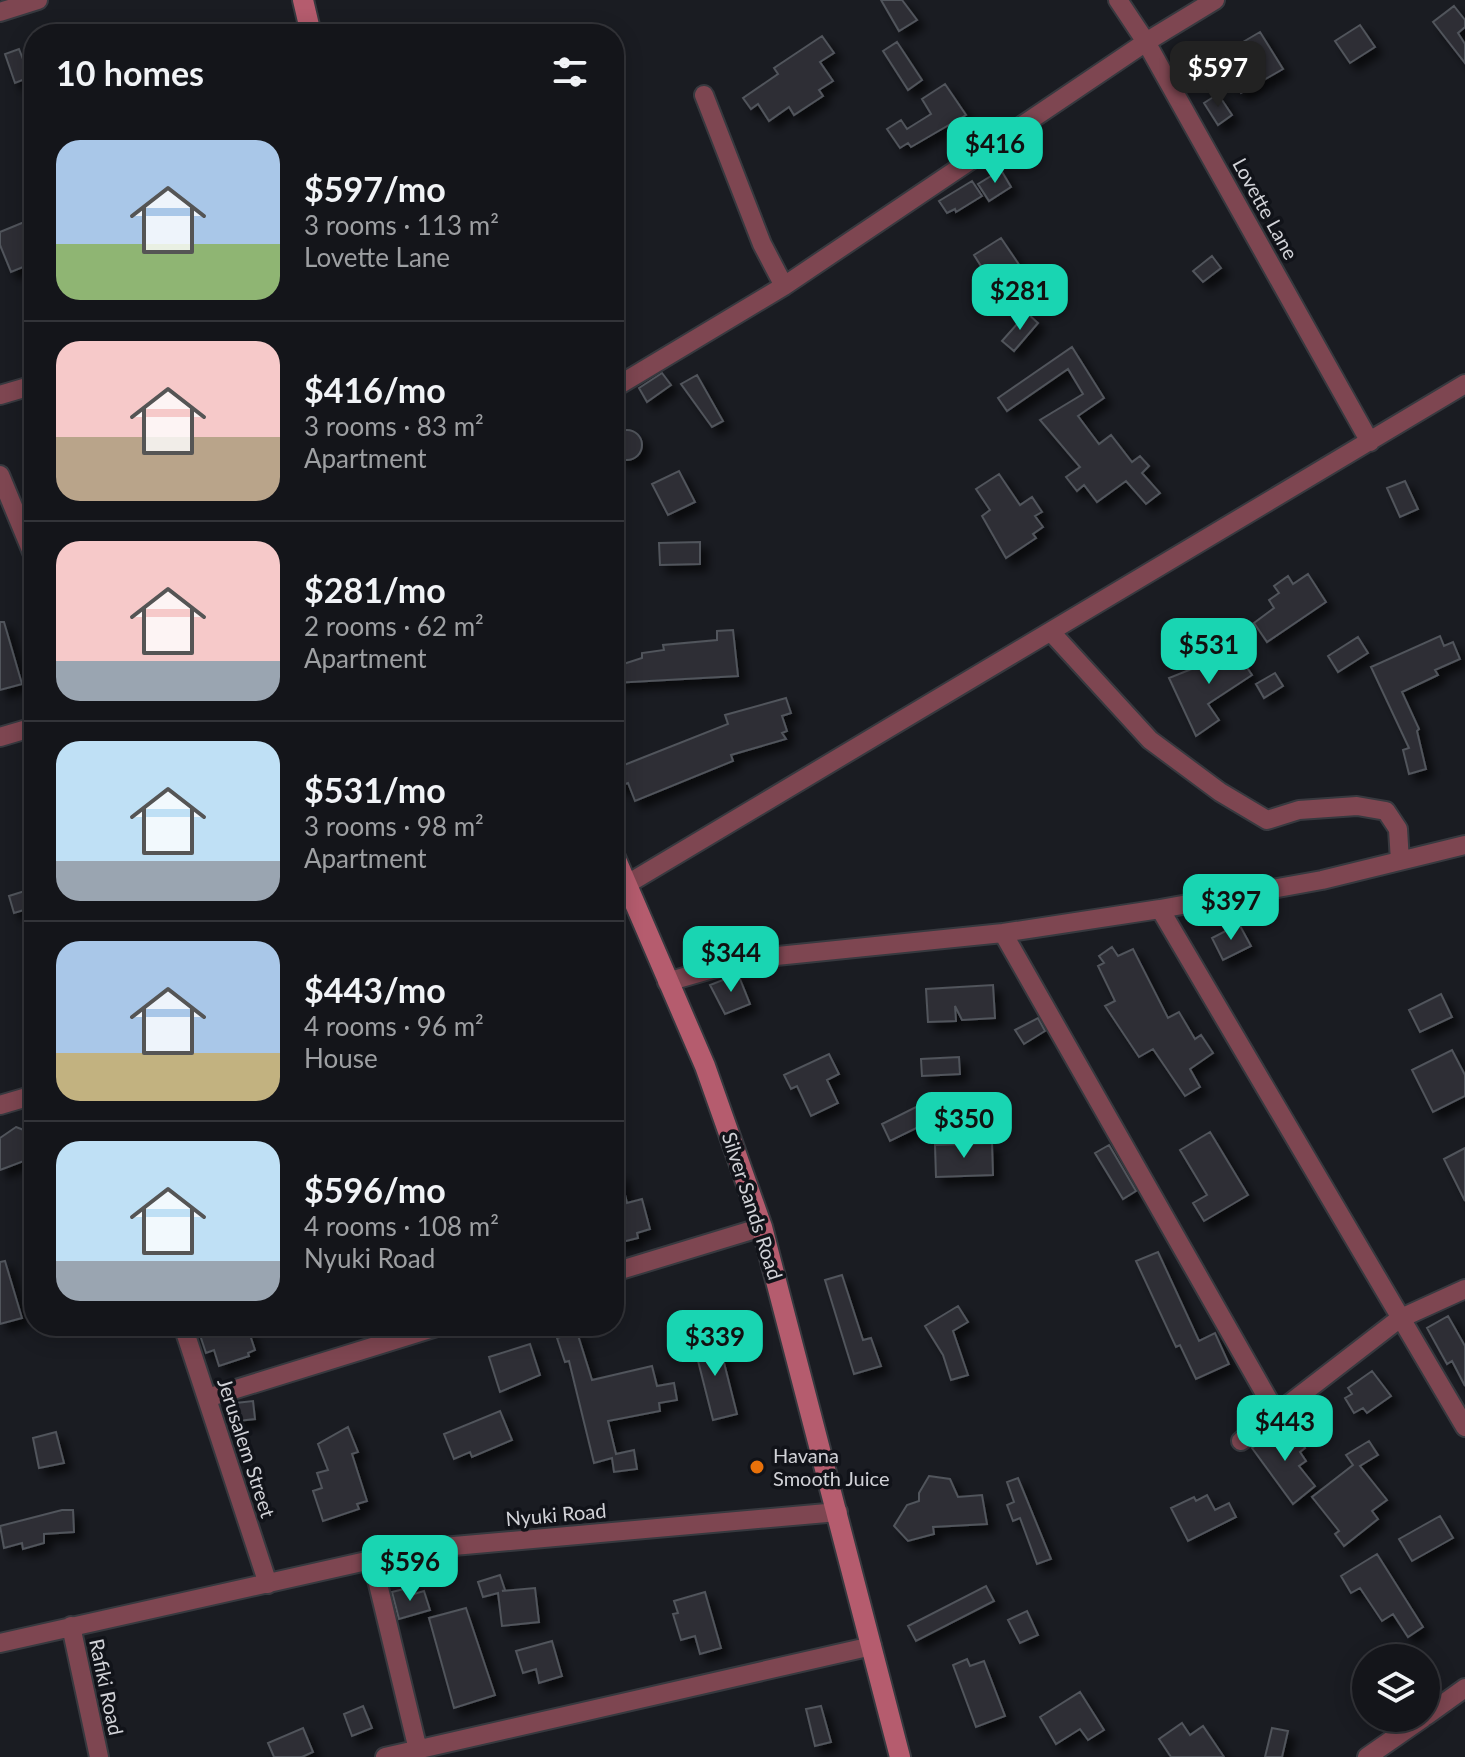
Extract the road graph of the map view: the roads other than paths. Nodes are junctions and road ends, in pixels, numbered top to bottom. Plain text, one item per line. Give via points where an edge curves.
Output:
1 (38, 0) edge
2 (303, 0) edge
3 (1118, 0) edge
4 (1215, 0) edge
5 (0, 12) edge
6 (309, 24) edge
7 (1146, 42) junction
8 (704, 95) dead end
9 (784, 286) junction
10 (624, 382) edge
11 (1465, 384) edge
12 (24, 388) edge
13 (0, 395) edge
14 (1370, 442) junction
15 (0, 475) edge
16 (24, 533) edge
17 (1051, 632) junction
18 (24, 730) edge
19 (0, 737) edge
20 (1465, 845) edge
21 (1400, 861) junction
22 (624, 886) edge
23 (624, 896) edge
24 (1160, 909) junction
25 (1003, 933) junction
26 (667, 982) junction
27 (24, 1098) edge
28 (0, 1105) edge
29 (762, 1227) junction
30 (624, 1269) edge
31 (1465, 1289) edge
32 (1399, 1319) junction
33 (186, 1336) edge
34 (408, 1336) edge
35 (207, 1398) junction
36 (1276, 1413) junction
37 (1465, 1427) edge
38 (1241, 1441) dead end
39 (838, 1512) junction
40 (372, 1559) junction
41 (268, 1584) junction
42 (71, 1626) junction
43 (0, 1643) edge
44 (872, 1646) junction
45 (1465, 1688) edge
46 (1440, 1706) edge
47 (1403, 1732) edge
48 (418, 1750) junction
49 (99, 1757) edge
50 (385, 1757) edge
51 (900, 1757) edge
52 (1367, 1757) edge

1 - 5 street
2 - 6 street
3 - 7 street, Lovette Lane
4 - 7 street
7 - 9 street
7 - 14 street, Lovette Lane
8 - 9 street via 762,244
9 - 10 street
11 - 14 street
12 - 13 street
14 - 17 street
15 - 16 street
17 - 21 street via 1150,740 1220,792 1267,820 1299,810 1357,806 1386,811 1398,829
17 - 22 street
18 - 19 street
20 - 21 street
21 - 24 street
23 - 26 street, Silver Sands Road
24 - 25 street
24 - 32 street
25 - 26 street via 747,959
25 - 36 street
26 - 29 street, Silver Sands Road via 705,1066
27 - 28 street
29 - 30 street
29 - 39 street, Silver Sands Road
31 - 32 street
32 - 36 street
32 - 37 street
33 - 35 street, Jerusalem Street
34 - 35 street
35 - 41 street, Jerusalem Street
36 - 38 street
39 - 40 street, Nyuki Road via 420,1549
39 - 44 street, Silver Sands Road
40 - 41 street, Nyuki Road
40 - 48 street
41 - 42 street, Nyuki Road
42 - 43 street, Nyuki Road
42 - 49 street, Rafiki Road
44 - 48 street
44 - 51 street, Silver Sands Road
45 - 46 street
47 - 52 street
48 - 50 street

